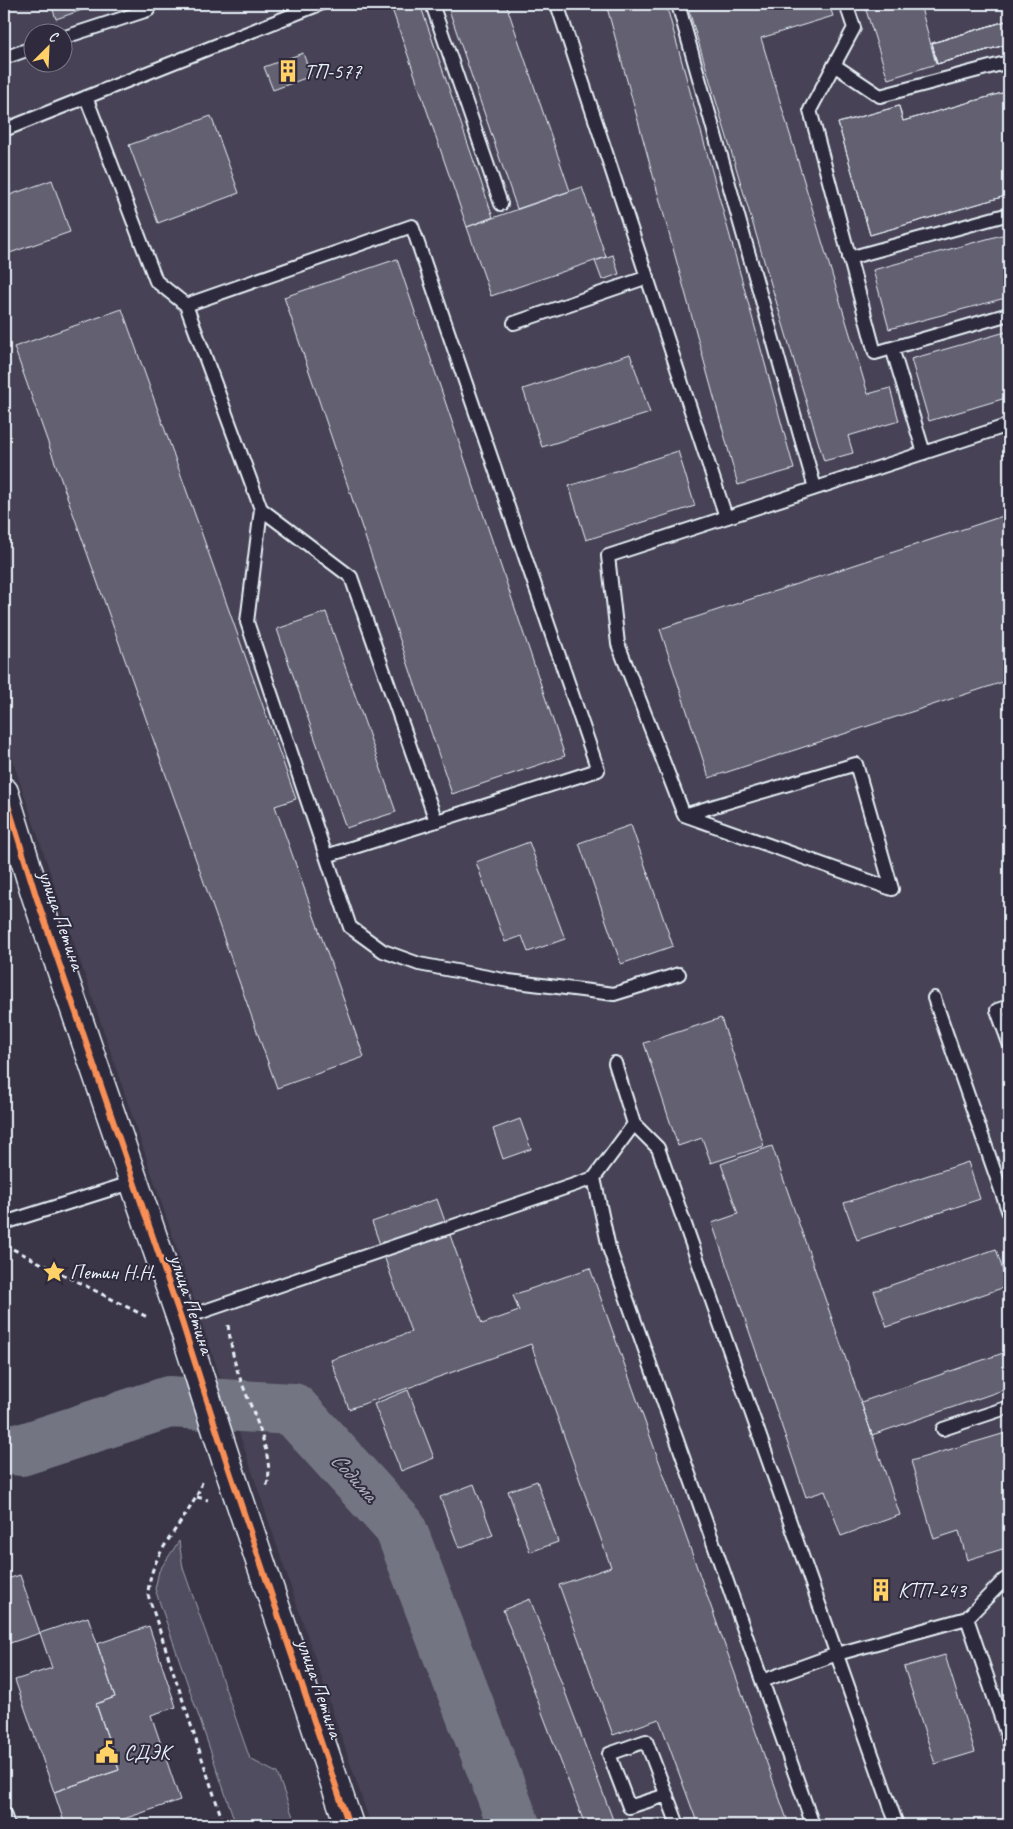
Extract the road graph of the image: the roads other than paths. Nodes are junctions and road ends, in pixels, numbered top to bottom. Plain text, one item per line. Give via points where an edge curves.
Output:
1 (145, 4) edge
2 (320, 4) edge
3 (432, 4) edge
4 (557, 4) edge
5 (678, 4) edge
6 (846, 4) edge
7 (72, 35) edge
8 (22, 50) edge
9 (4, 54) edge
10 (1009, 62) edge
11 (834, 65) junction
12 (86, 97) junction
13 (4, 130) edge
14 (501, 204) dead end
15 (1009, 214) edge
16 (850, 258) junction
17 (648, 278) junction
18 (186, 305) junction
19 (1009, 314) edge
20 (514, 323) dead end
21 (892, 348) junction
22 (1009, 425) edge
23 (924, 452) junction
24 (815, 488) junction
25 (261, 509) junction
26 (726, 517) junction
27 (4, 792) edge
28 (684, 815) junction
29 (436, 821) junction
30 (326, 856) junction
31 (678, 974) dead end
32 (934, 998) dead end
33 (1009, 1006) edge
34 (1009, 1043) edge
35 (615, 1063) dead end
36 (634, 1124) junction
37 (594, 1178) junction
38 (134, 1182) junction
39 (1009, 1213) edge
40 (4, 1223) edge
41 (168, 1320) junction
42 (1009, 1407) edge
43 (943, 1429) dead end
44 (1009, 1577) edge
45 (967, 1618) junction
46 (837, 1654) junction
47 (762, 1680) junction
48 (1009, 1741) edge
49 (667, 1795) junction
50 (4, 1814) edge
51 (8, 1825) edge
52 (350, 1825) edge
53 (678, 1825) edge
54 (813, 1825) edge
55 (897, 1825) edge

1 - 7 lane via 148,10
2 - 12 lane
3 - 14 lane
4 - 17 lane
5 - 24 lane
6 - 11 lane via 854,28
8 - 9 lane
10 - 11 lane via 880,96
11 - 16 lane via 810,110
12 - 13 lane
12 - 18 lane via 156,281
15 - 16 lane
16 - 21 lane via 875,353
17 - 20 lane
17 - 26 lane
18 - 25 lane
18 - 29 lane via 412,226 598,770
19 - 21 lane
21 - 23 lane
22 - 23 lane
23 - 24 lane
24 - 26 lane
25 - 29 lane via 351,577
25 - 30 lane via 247,622
26 - 28 lane via 608,556 618,644
27 - 38 street, улица Петина via 36,896
28 - 28 lane via 856,764 892,889 820,864
29 - 30 lane
30 - 31 lane via 350,927 383,951 419,964 509,981 614,994
32 - 39 lane
33 - 34 lane via 997,1010
35 - 36 lane
36 - 37 lane
36 - 46 lane via 658,1148
37 - 41 lane via 223,1305
37 - 47 lane via 609,1248
38 - 40 lane
38 - 41 street, улица Петина
41 - 52 street, улица Петина via 197,1370
42 - 43 lane
44 - 45 lane
45 - 46 lane
45 - 48 lane
46 - 47 lane
46 - 55 lane
47 - 54 lane
49 - 49 lane via 646,1741 609,1754 629,1808
49 - 53 lane
50 - 51 lane

